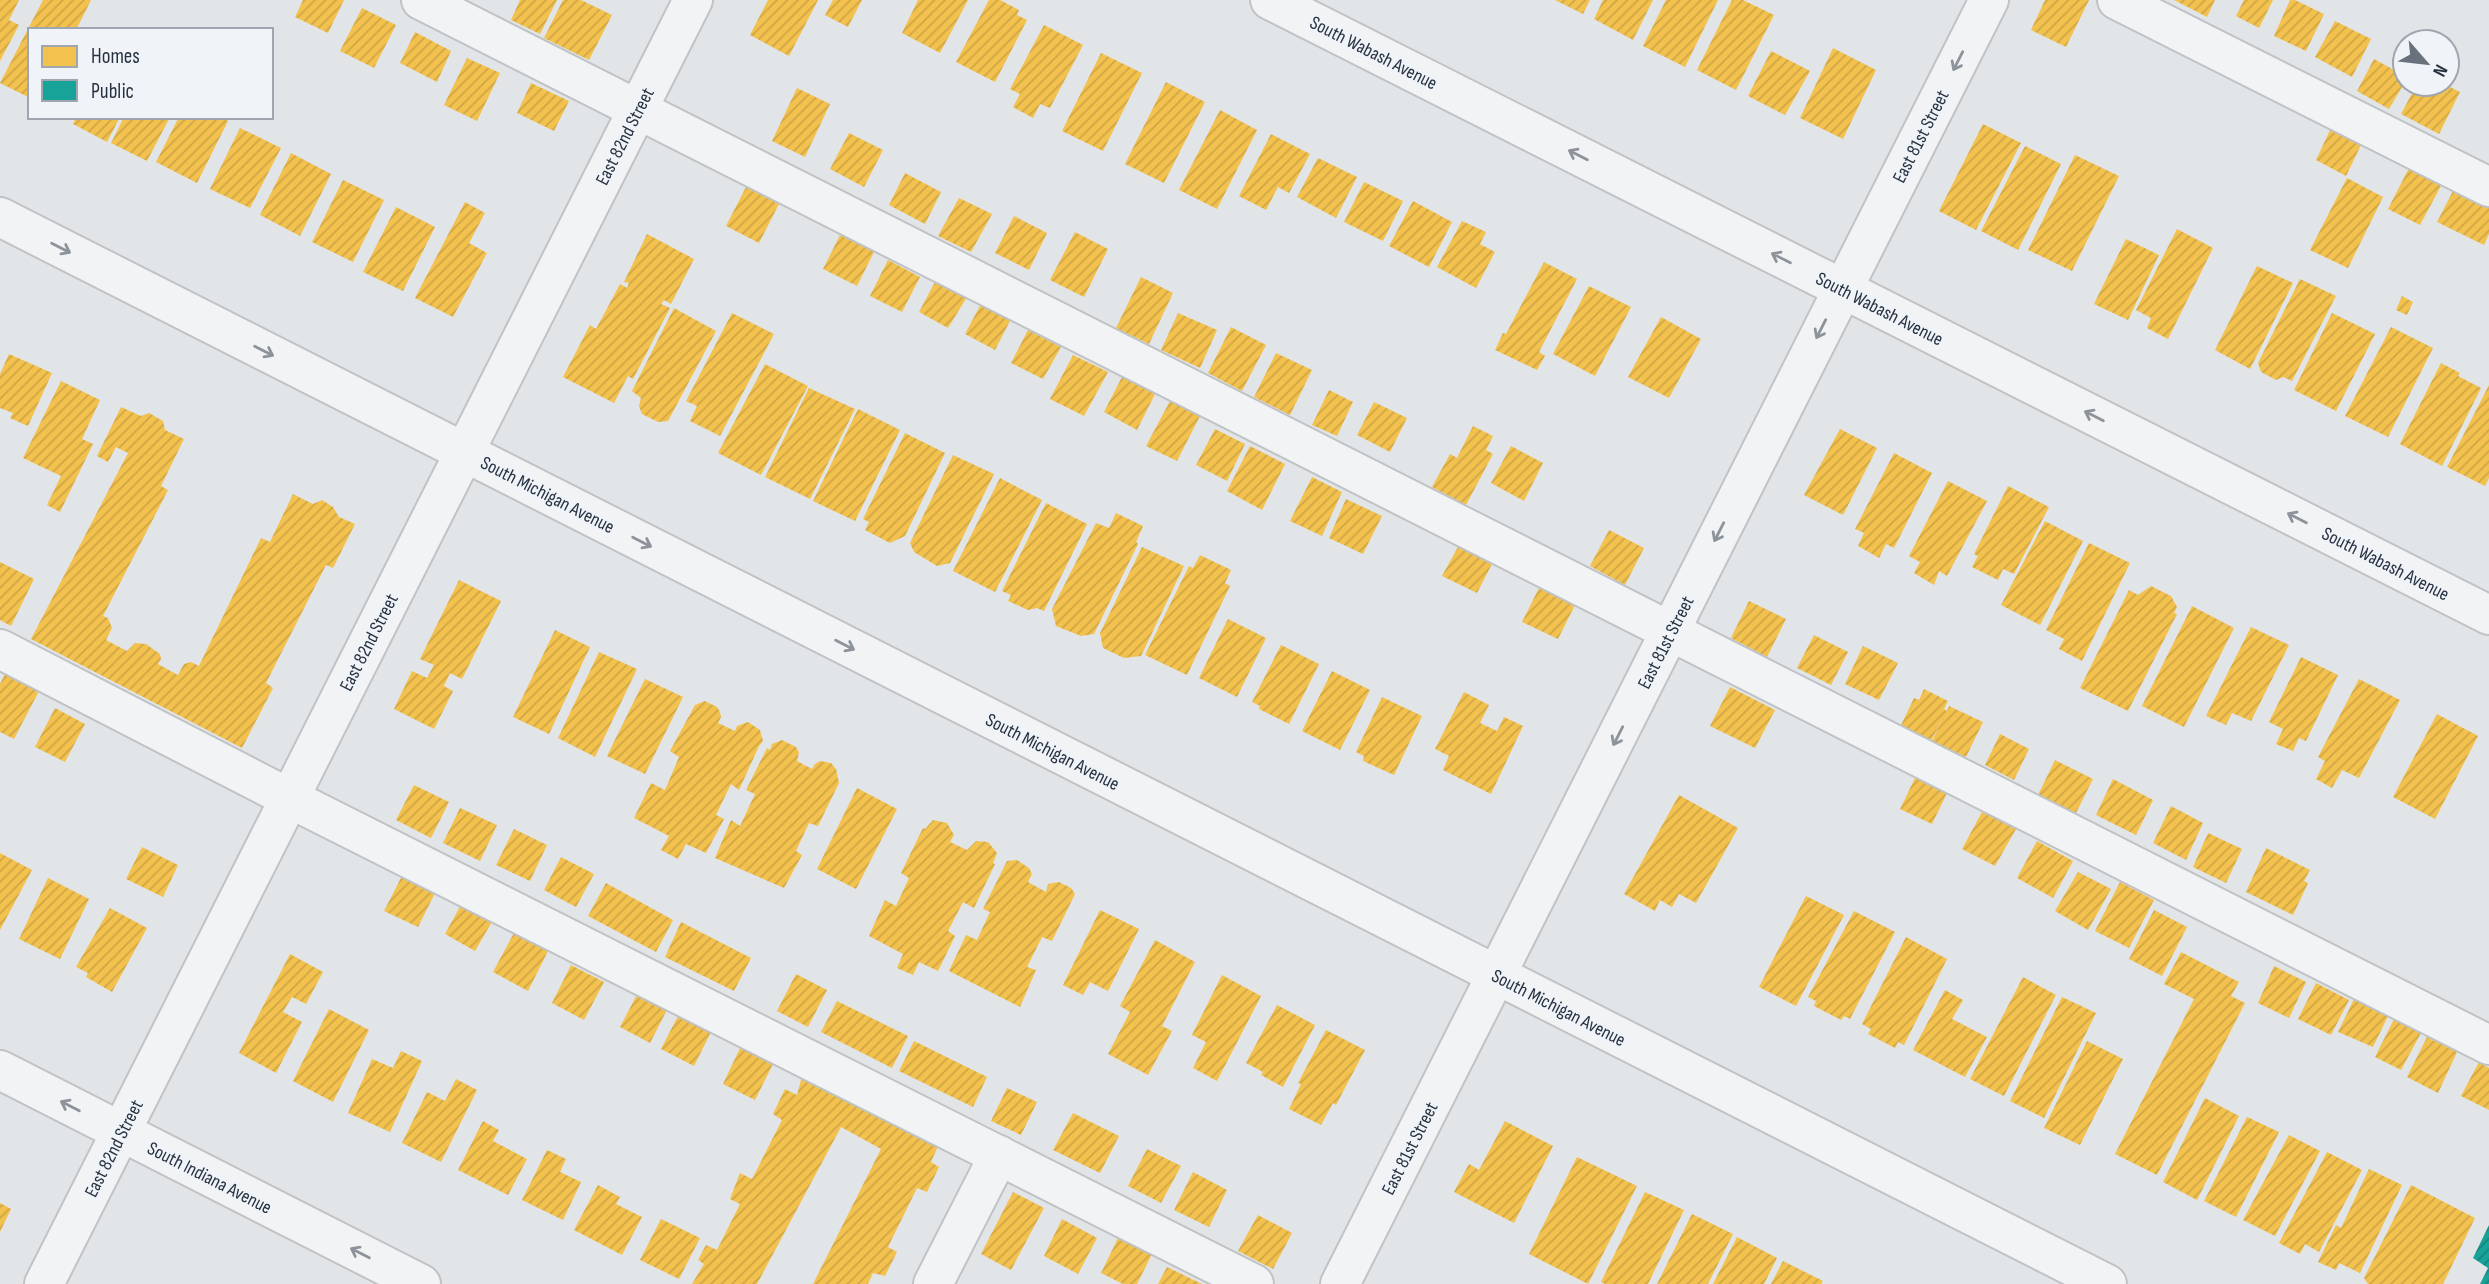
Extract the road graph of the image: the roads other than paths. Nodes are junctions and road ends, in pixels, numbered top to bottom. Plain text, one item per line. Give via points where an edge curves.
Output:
1 (421, 0) edge
2 (693, 0) edge
3 (1270, 0) edge
4 (1989, 0) edge
5 (2117, 0) edge
6 (638, 108) junction
7 (2489, 187) edge
8 (0, 217) edge
9 (1842, 288) junction
10 (465, 452) junction
11 (2489, 615) edge
12 (1670, 631) junction
13 (0, 649) edge
14 (289, 798) junction
15 (1498, 975) junction
16 (2489, 1045) edge
17 (0, 1070) edge
18 (121, 1132) junction
19 (999, 1155) junction
20 (44, 1284) edge
21 (421, 1284) edge
22 (933, 1284) edge
23 (1254, 1284) edge
24 (1340, 1284) edge
25 (2107, 1284) edge

1 - 6 street
2 - 6 street, East 82nd Street
9 -> 3 street, South Wabash Avenue
4 -> 9 street, East 81st Street
5 - 7 street
6 - 10 street, East 82nd Street
6 - 12 street
8 -> 10 street, South Michigan Avenue
11 -> 9 street, South Wabash Avenue
9 -> 12 street, East 81st Street
10 - 14 street, East 82nd Street
10 -> 15 street, South Michigan Avenue
12 -> 15 street, East 81st Street
12 - 16 street
13 - 14 street
14 - 18 street, East 82nd Street
14 - 19 street
15 - 24 street, East 81st Street
15 - 25 street, South Michigan Avenue
18 -> 17 street, South Indiana Avenue
18 - 20 street, East 82nd Street
21 -> 18 street, South Indiana Avenue
19 - 22 street
19 - 23 street

